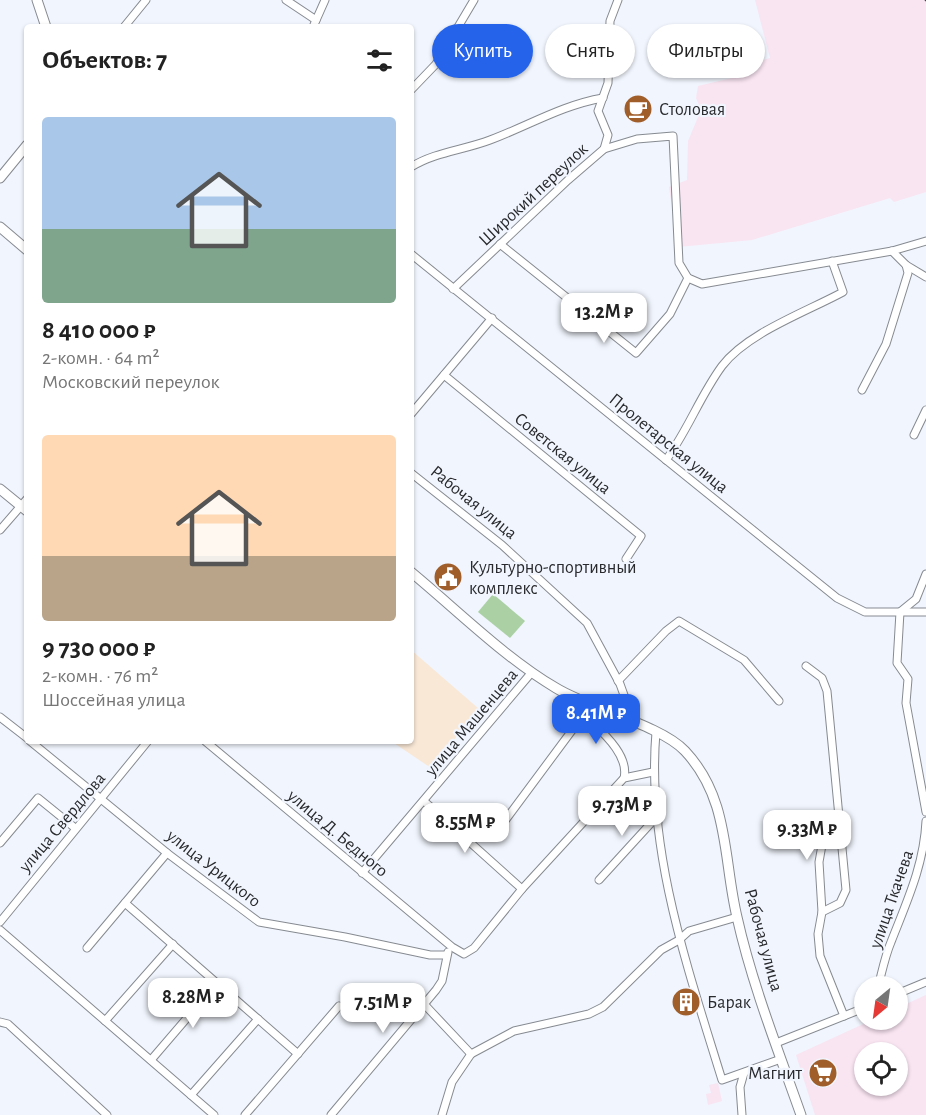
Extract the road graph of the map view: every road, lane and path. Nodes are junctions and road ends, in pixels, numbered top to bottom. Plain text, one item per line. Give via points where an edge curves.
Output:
1 (37, 0) edge
2 (146, 0) edge
3 (286, 0) edge
4 (325, 0) edge
5 (474, 0) edge
6 (618, 0) edge
7 (45, 24) edge
8 (126, 24) edge
9 (314, 24) edge
10 (414, 87) edge
11 (603, 98) junction
12 (24, 149) edge
13 (604, 149) junction
14 (414, 165) edge
15 (0, 178) edge
16 (0, 227) edge
17 (926, 241) edge
18 (500, 244) junction
19 (24, 247) edge
20 (892, 251) junction
21 (414, 256) edge
22 (832, 261) junction
23 (906, 265) junction
24 (926, 277) edge
25 (688, 278) junction
26 (453, 289) junction
27 (492, 318) junction
28 (444, 375) junction
29 (862, 390) dead end
30 (414, 410) edge
31 (926, 410) edge
32 (914, 435) dead end
33 (666, 460) junction
34 (414, 475) edge
35 (0, 489) edge
36 (24, 504) edge
37 (24, 506) edge
38 (0, 530) edge
39 (626, 559) dead end
40 (414, 574) edge
41 (926, 574) edge
42 (900, 612) junction
43 (926, 612) edge
44 (806, 666) dead end
45 (532, 672) junction
46 (618, 681) junction
47 (778, 701) dead end
48 (584, 709) junction
49 (0, 717) edge
50 (634, 723) junction
51 (656, 732) junction
52 (24, 736) edge
53 (34, 744) edge
54 (146, 744) edge
55 (209, 744) edge
56 (653, 772) junction
57 (624, 778) junction
58 (101, 798) junction
59 (424, 801) junction
60 (926, 812) edge
61 (926, 821) edge
62 (504, 822) dead end
63 (658, 822) junction
64 (75, 828) junction
65 (840, 838) junction
66 (0, 843) edge
67 (167, 853) junction
68 (362, 873) junction
69 (599, 880) dead end
70 (522, 890) junction
71 (125, 903) junction
72 (822, 912) junction
73 (736, 917) junction
74 (0, 922) edge
75 (0, 930) edge
76 (679, 940) junction
77 (173, 944) junction
78 (452, 947) junction
79 (87, 948) dead end
80 (446, 955) junction
81 (882, 976) edge
82 (926, 982) edge
83 (217, 983) junction
84 (908, 989) edge
85 (424, 1004) junction
86 (339, 1006) dead end
87 (854, 1012) edge
88 (844, 1016) junction
89 (258, 1019) junction
90 (105, 1021) junction
91 (0, 1023) edge
92 (776, 1043) junction
93 (298, 1054) junction
94 (471, 1054) junction
95 (782, 1059) junction
96 (151, 1060) junction
97 (744, 1073) junction
98 (191, 1095) junction
99 (107, 1115) edge
100 (214, 1115) edge
101 (245, 1115) edge
102 (331, 1115) edge
103 (442, 1115) edge
104 (742, 1115) edge
105 (801, 1115) edge

1 - 7 main road
2 - 8 street
3 - 9 street
4 - 9 street
5 - 10 street via 436,64
6 - 11 street via 610,21 608,83
11 - 13 street, Широкий переулок via 598,111 608,135
11 - 14 street via 578,102 490,141
12 - 15 main road
13 - 18 street, Широкий переулок
13 - 25 street via 637,139 673,136 679,263
16 - 19 main road
17 - 20 street
18 - 25 street via 636,353 670,314
18 - 26 street, Широкий переулок
20 - 22 street
20 - 23 street
21 - 26 street, Пролетарская улица
22 - 25 street via 702,284
22 - 33 street via 843,292 747,342 724,364 698,401 681,439
23 - 24 street
23 - 29 street via 908,273 886,344
26 - 27 street, Пролетарская улица
27 - 28 street
27 - 33 street, Пролетарская улица
28 - 30 street
28 - 39 street, Советская улица via 641,536
31 - 32 street
33 - 42 street, Пролетарская улица via 837,598 865,612
34 - 46 street, Рабочая улица via 502,545 587,623
35 - 36 main road
37 - 38 street
40 - 45 main road
41 - 42 street via 916,599
42 - 43 street, Пролетарская улица
42 - 60 street via 897,663 908,679 906,703
44 - 65 street via 822,678 827,691
45 - 48 main road
45 - 59 street, улица Машенцева
46 - 47 street via 679,621 744,660
46 - 50 street, Рабочая улица
48 - 50 main road
48 - 57 street via 614,746 625,767
48 - 62 street
49 - 52 street, улица Урицкого
50 - 51 main road, Рабочая улица
51 - 56 street
51 - 73 main road, Рабочая улица via 684,749 712,795 727,842
53 - 58 street, улица Урицкого
54 - 58 street, улица Свердлова
55 - 68 street, улица Д. Бедного
56 - 57 street
56 - 63 street
57 - 70 street
58 - 64 street, улица Свердлова
58 - 67 street, улица Урицкого
59 - 68 street, улица Машенцева
59 - 70 street
61 - 81 street, улица Ткачева via 925,849 916,881 890,944
63 - 69 street via 652,822
63 - 76 street
64 - 66 street via 38,798
64 - 74 street, улица Свердлова
65 - 72 street via 822,845
65 - 72 street via 846,890 840,903
67 - 71 street
67 - 80 street, улица Урицкого via 259,922 430,956
68 - 78 street, улица Д. Бедного
70 - 78 street via 469,953
71 - 77 street
71 - 79 street
72 - 88 street via 820,956
73 - 76 street via 689,931
73 - 92 main road, Рабочая улица
75 - 90 street
76 - 94 street via 648,960 603,1007 589,1014 528,1026
76 - 97 street via 722,1080
77 - 83 street
77 - 90 street
78 - 80 street
80 - 85 street via 442,981
82 - 84 street
83 - 89 street
83 - 96 street
85 - 94 street
85 - 102 street
86 - 93 street
87 - 88 street
88 - 92 street
89 - 93 street
89 - 98 street
90 - 96 street
91 - 99 street via 8,1024
92 - 95 main road, Рабочая улица
93 - 101 street
94 - 103 street via 452,1082
95 - 97 street
95 - 105 main road, Рабочая улица
96 - 98 street
97 - 104 street via 740,1088
98 - 100 street

